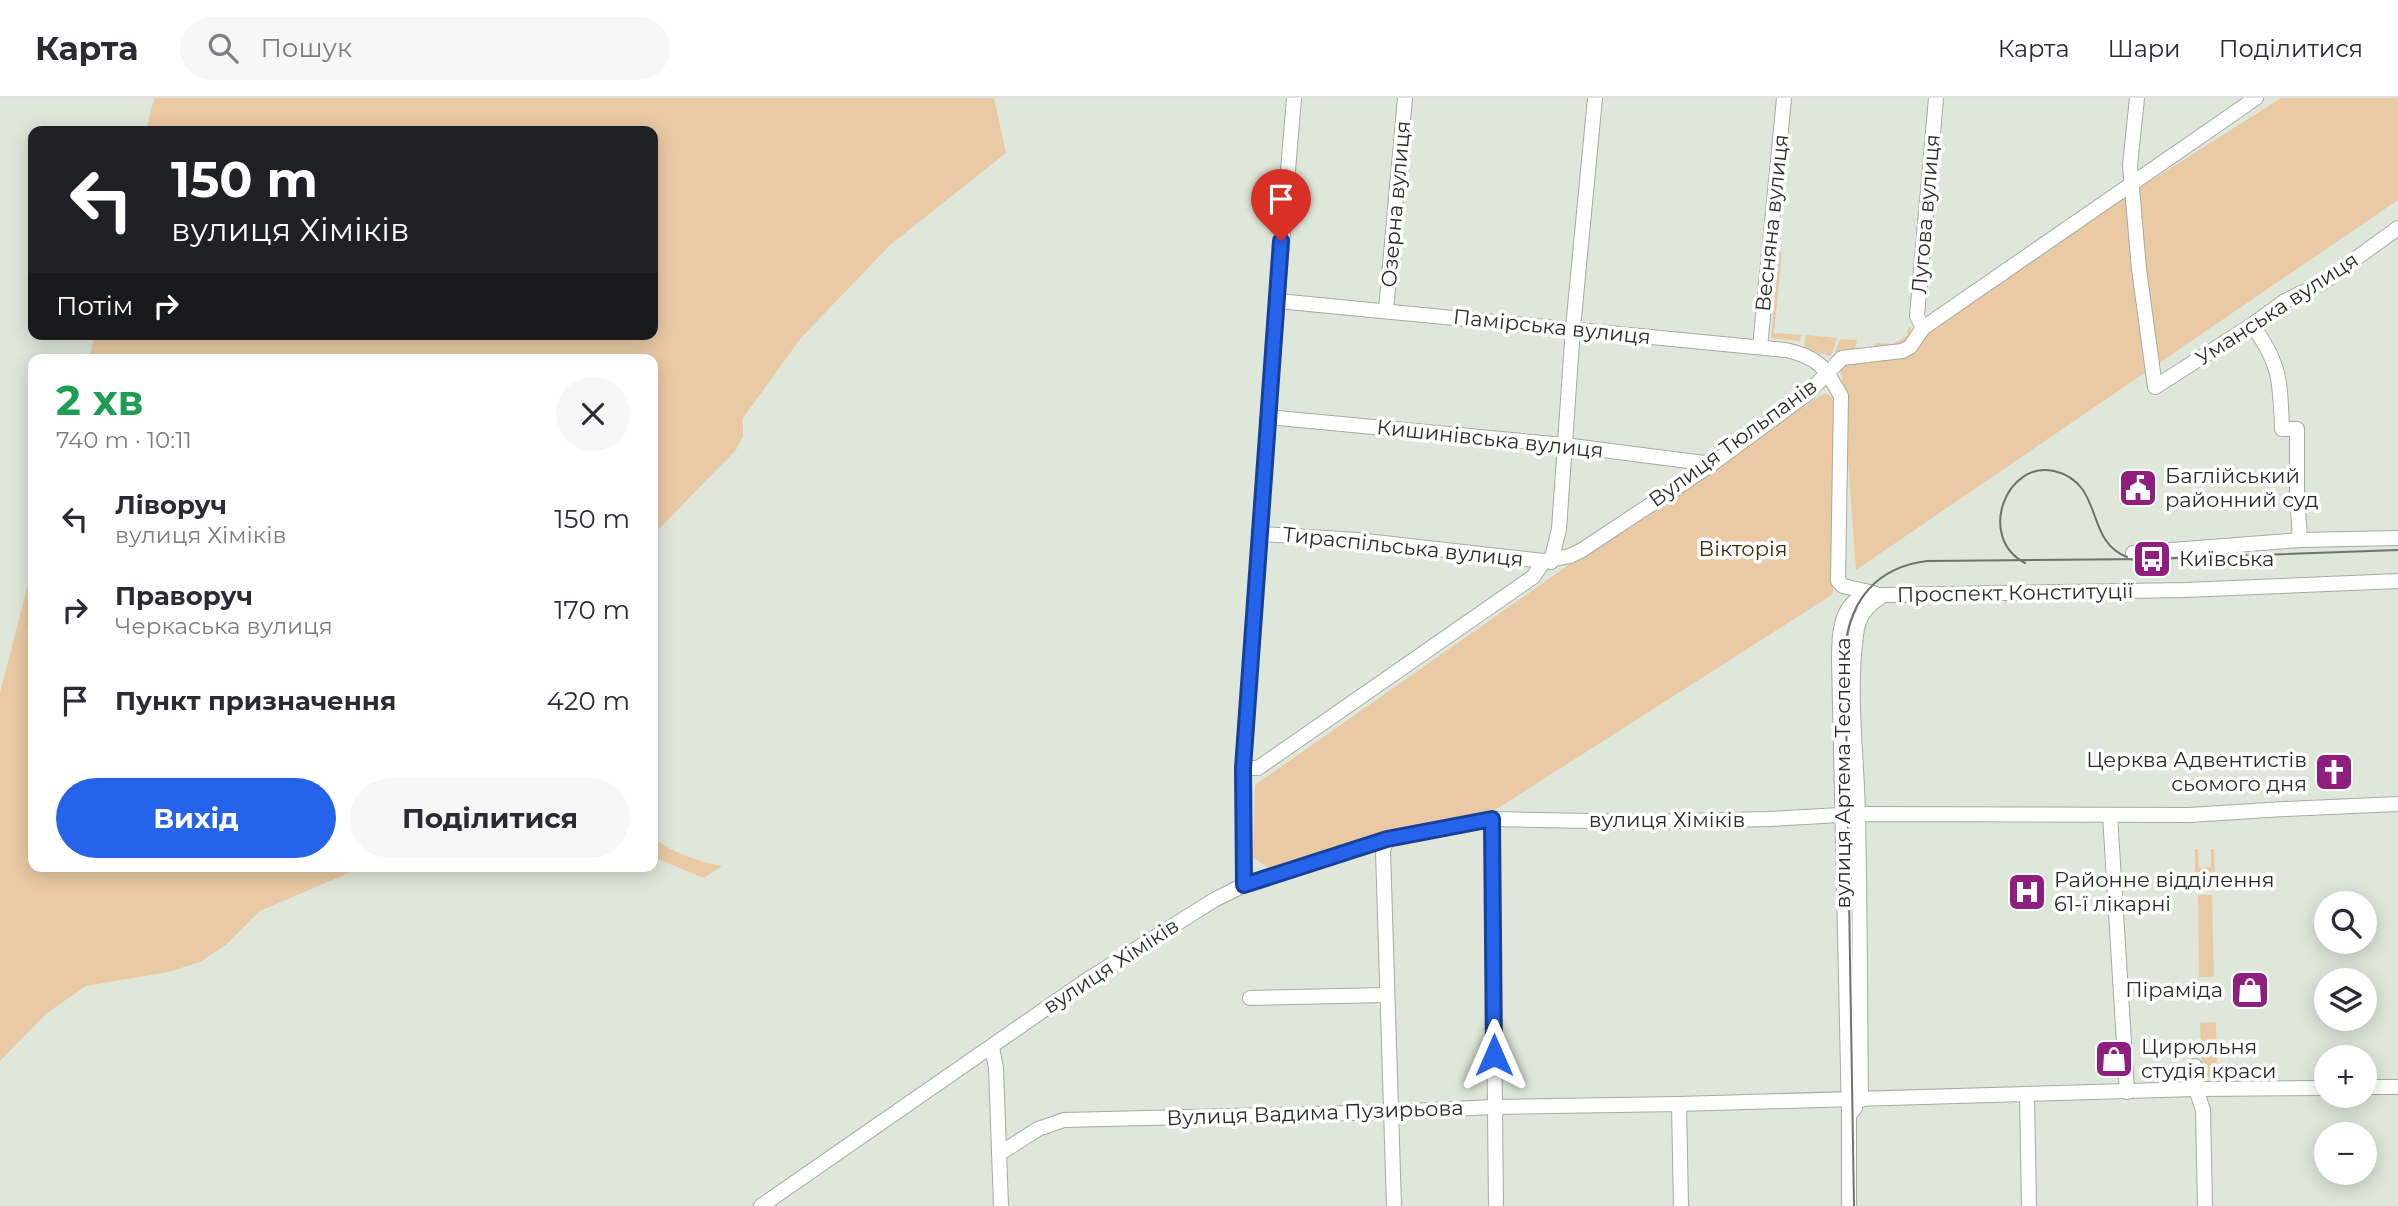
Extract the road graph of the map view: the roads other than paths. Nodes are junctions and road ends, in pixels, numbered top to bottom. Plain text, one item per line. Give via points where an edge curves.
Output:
1 (1294, 98) edge
2 (1405, 98) edge
3 (1595, 98) edge
4 (1784, 98) edge
5 (1936, 98) edge
6 (2137, 98) edge
7 (2256, 98) edge
8 (2132, 184) junction
9 (2398, 228) edge
10 (1278, 301) junction
11 (1386, 310) junction
12 (2252, 325) junction
13 (1573, 328) junction
14 (1923, 328) junction
15 (1760, 347) junction
16 (1825, 368) junction
17 (1268, 417) junction
18 (1564, 445) junction
19 (1712, 464) junction
20 (1261, 534) junction
21 (2398, 538) edge
22 (2300, 540) junction
23 (2133, 553) dead end
24 (1548, 562) junction
25 (2398, 581) edge
26 (1883, 595) junction
27 (1243, 768) junction
28 (2398, 804) edge
29 (1851, 815) junction
30 (2110, 815) junction
31 (1492, 819) junction
32 (1387, 839) junction
33 (1244, 885) junction
34 (1387, 995) junction
35 (1250, 998) dead end
36 (992, 1047) junction
37 (2195, 1066) dead end
38 (2377, 1087) edge
39 (2398, 1087) edge
40 (2314, 1088) edge
41 (2196, 1089) junction
42 (2127, 1091) junction
43 (2027, 1095) junction
44 (1856, 1100) junction
45 (1679, 1104) junction
46 (1494, 1107) junction
47 (1391, 1112) junction
48 (999, 1154) junction
49 (761, 1206) edge
50 (1001, 1206) edge
51 (1394, 1206) edge
52 (1496, 1206) edge
53 (1681, 1206) edge
54 (1849, 1206) edge
55 (2029, 1206) edge
56 (2205, 1206) edge

1 - 10 street
2 - 11 street, Озерна вулиця
3 - 13 street
4 - 15 street, Весняна вулиця
5 - 14 street, Лугова вулиця via 1917,316
6 - 8 street
7 - 8 street, Вулиця Тюльпанів
8 - 12 street, Уманська вулиця via 2155,387
8 - 14 street, Вулиця Тюльпанів
9 - 12 street, Уманська вулиця via 2322,283 2285,300
10 - 11 street, Памірська вулиця
10 - 17 street
11 - 13 street, Памірська вулиця
12 - 22 street via 2278,371 2282,429 2297,429
13 - 15 street, Памірська вулиця
13 - 18 street
14 - 16 street, Вулиця Тюльпанів via 1902,351 1842,358
15 - 16 street, Памірська вулиця via 1805,354
16 - 19 street, Вулиця Тюльпанів via 1808,393
16 - 26 street via 1841,396 1838,581
17 - 18 street, Кишинівська вулиця
17 - 20 street
18 - 19 street, Кишинівська вулиця
18 - 24 street via 1559,529
19 - 24 street, Вулиця Тюльпанів via 1582,550
20 - 24 street, Тираспільська вулиця
20 - 27 street
21 - 22 street
22 - 23 street
24 - 27 street, Вулиця Тюльпанів via 1404,669 1258,768
25 - 26 street, Проспект Конституції
26 - 29 street, вулиця Артема Тесленка via 1861,598 1850,606 1839,638
27 - 33 street
28 - 30 street, вулиця Хіміків
29 - 30 street, вулиця Хіміків
29 - 31 street, вулиця Хіміків via 1644,822
29 - 44 street, вулиця Артема Тесленка
30 - 42 street
31 - 32 street, вулиця Хіміків
31 - 46 street
32 - 33 street, вулиця Хіміків
32 - 34 street via 1383,851
33 - 36 street, вулиця Хіміків via 1149,939
34 - 35 street
34 - 47 street
36 - 48 street
36 - 49 street, вулиця Хіміків
37 - 41 street
38 - 39 street
40 - 41 street, Вулиця Вадима Пузирьова
41 - 42 street, Вулиця Вадима Пузирьова
41 - 56 street via 2203,1110
42 - 43 street, Вулиця Вадима Пузирьова
43 - 44 street, Вулиця Вадима Пузирьова
43 - 55 street
44 - 45 street, Вулиця Вадима Пузирьова
44 - 54 street via 1849,1115
45 - 46 street, Вулиця Вадима Пузирьова
45 - 53 street
46 - 47 street, Вулиця Вадима Пузирьова
46 - 52 street
47 - 48 street, Вулиця Вадима Пузирьова via 1064,1120 1038,1129
47 - 51 street
48 - 50 street

